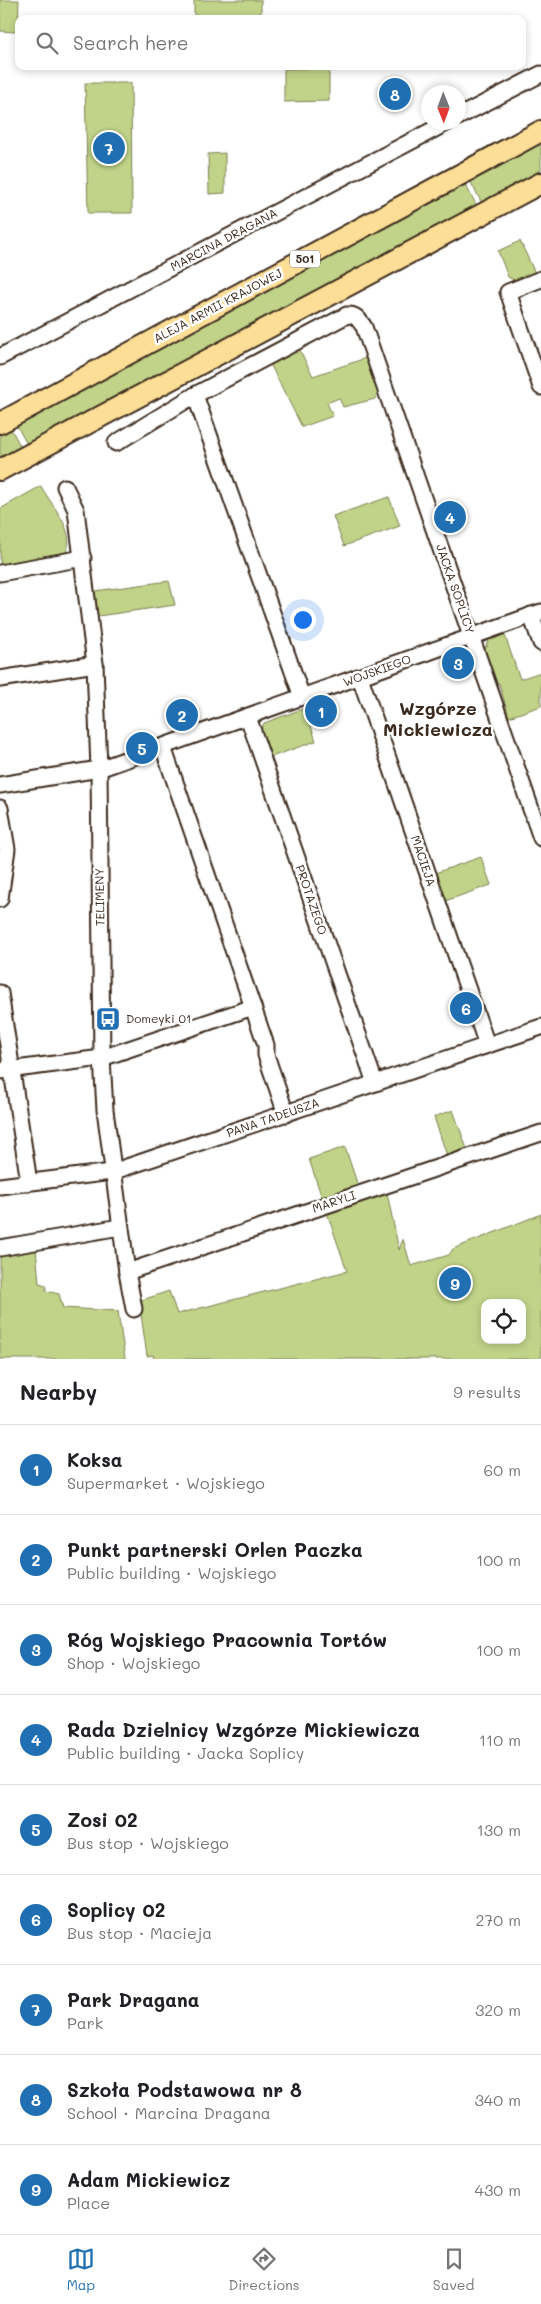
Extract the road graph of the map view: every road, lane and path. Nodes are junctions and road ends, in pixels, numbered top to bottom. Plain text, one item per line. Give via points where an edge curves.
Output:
1 (541, 74) edge
2 (466, 113) edge
3 (433, 130) edge
4 (541, 131) edge
5 (541, 183) edge
6 (541, 278) edge
7 (0, 357) edge
8 (541, 387) edge
9 (195, 395) junction
10 (0, 423) edge
11 (116, 444) dead end
12 (0, 470) edge
13 (65, 487) dead end
14 (82, 558) junction
15 (0, 574) edge
16 (536, 613) edge
17 (471, 636) junction
18 (541, 642) edge
19 (95, 664) junction
20 (360, 677) junction
21 (0, 679) edge
22 (302, 698) junction
23 (248, 717) junction
24 (163, 747) junction
25 (99, 769) junction
26 (0, 785) edge
27 (0, 808) edge
28 (541, 838) edge
29 (2, 866) edge
30 (0, 899) edge
31 (0, 993) edge
32 (253, 1007) junction
33 (541, 1027) edge
34 (487, 1045) junction
35 (102, 1058) junction
36 (6, 1070) edge
37 (375, 1083) junction
38 (286, 1114) junction
39 (541, 1133) edge
40 (112, 1172) junction
41 (29, 1182) junction
42 (0, 1186) edge
43 (120, 1227) junction
44 (0, 1248) edge
45 (126, 1272) junction
46 (134, 1309) dead end

1 - 2 street
3 - 7 street, MARCINA DRAGANA
4 - 10 main road, ALEJA ARMII KRAJOWEJ / 501
5 - 12 main road
6 - 8 street via 508,292
9 - 11 street
9 - 17 street, JACKA SOPLICY via 347,315 359,319
9 - 22 street
13 - 14 street, TELIMENY via 76,510
14 - 15 street
14 - 19 street, TELIMENY
16 - 17 street, WOJSKIEGO
16 - 18 street
17 - 20 street, WOJSKIEGO
17 - 28 street, JACKA SOPLICY
19 - 21 street
19 - 25 street, TELIMENY
20 - 22 street, WOJSKIEGO
20 - 34 street, MACIEJA
22 - 23 street, WOJSKIEGO
23 - 24 street, WOJSKIEGO
23 - 37 street, PROTAZEGO
24 - 25 street, WOJSKIEGO
24 - 32 street
25 - 26 street, WOJSKIEGO
25 - 35 street, TELIMENY
27 - 29 street via 7,849
29 - 30 street
31 - 36 street
32 - 35 street
32 - 38 street
33 - 34 street, PANA TADEUSZA
34 - 37 street, PANA TADEUSZA
35 - 36 street
35 - 40 street, TELIMENY
36 - 41 street
37 - 38 street, PANA TADEUSZA
38 - 40 street, PANA TADEUSZA
39 - 45 street, MARYLI
40 - 41 street, PANA TADEUSZA
40 - 43 street, TELIMENY
41 - 42 street, PANA TADEUSZA
43 - 44 street
43 - 45 street, TELIMENY
45 - 46 street, TELIMENY

